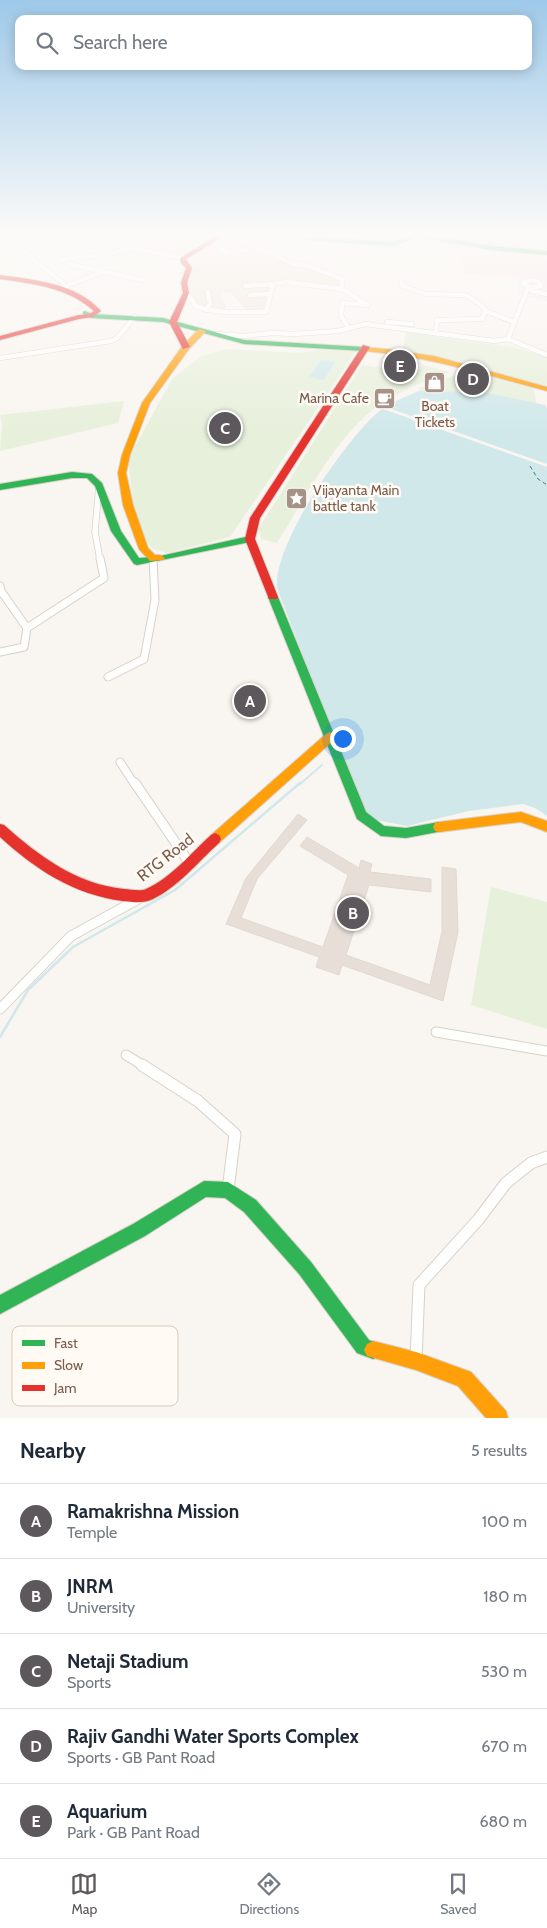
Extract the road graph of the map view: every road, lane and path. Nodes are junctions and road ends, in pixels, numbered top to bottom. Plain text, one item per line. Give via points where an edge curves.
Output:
1 (81, 301) edge
2 (182, 301) edge
3 (193, 301) edge
4 (210, 301) edge
5 (268, 301) edge
6 (347, 301) edge
7 (348, 301) edge
8 (361, 301) edge
9 (475, 301) edge
10 (523, 301) edge
11 (206, 310) junction
12 (486, 311) junction
13 (89, 312) junction
14 (135, 317) junction
15 (173, 322) junction
16 (514, 322) junction
17 (366, 324) junction
18 (412, 324) dead end
19 (348, 327) junction
20 (207, 332) junction
21 (436, 333) junction
22 (495, 337) dead end
23 (0, 338) edge
24 (468, 338) junction
25 (508, 339) junction
26 (186, 347) junction
27 (366, 348) junction
28 (547, 355) edge
29 (0, 358) edge
30 (547, 389) edge
31 (99, 485) junction
32 (0, 487) edge
33 (250, 539) junction
34 (153, 559) junction
35 (0, 586) edge
36 (27, 628) junction
37 (0, 652) edge
38 (108, 677) dead end
39 (330, 737) junction
40 (120, 762) dead end
41 (547, 827) edge
42 (0, 829) edge
43 (188, 861) junction
44 (146, 896) junction
45 (0, 1009) edge
46 (436, 1032) dead end
47 (547, 1051) edge
48 (126, 1055) dead end
49 (547, 1157) edge
50 (228, 1190) junction
51 (0, 1305) edge
52 (416, 1361) junction
53 (500, 1418) edge

1 - 13 street
2 - 15 street
3 - 11 street via 195,306
4 - 11 street
5 - 11 street via 266,312 231,314
6 - 19 street via 342,303 341,316
7 - 8 street via 368,305
9 - 12 street
10 - 16 street
12 - 16 street
12 - 21 street via 482,319 436,320
13 - 14 street
13 - 23 street
14 - 15 street
14 - 29 street via 111,341
15 - 20 street
15 - 26 street
16 - 25 street
17 - 18 street via 377,321
17 - 19 street
17 - 21 street
19 - 20 street via 338,331 242,336
20 - 26 street
20 - 27 street via 244,342
21 - 24 street
22 - 24 street via 469,334
24 - 25 street
25 - 28 street
26 - 34 street via 146,402 122,473 128,505 144,549
27 - 30 street via 442,360
27 - 33 street via 255,518
31 - 32 street via 88,476 72,475
31 - 34 street via 116,531 130,554 137,562
31 - 36 street via 95,532 104,578
33 - 34 street
33 - 39 street
34 - 38 street via 155,600 144,659
35 - 36 street
36 - 37 street via 24,647
39 - 41 street via 361,815 381,831 406,834 470,822 521,817
39 - 43 street, RTG Road
40 - 43 street
42 - 44 street, RTG Road via 31,858 73,883 109,894
43 - 44 street, RTG Road
44 - 45 street via 71,936
46 - 47 street
48 - 50 street via 198,1101 235,1134
49 - 52 street via 531,1163 506,1183 478,1220 419,1285
50 - 51 street via 204,1189 139,1230
50 - 52 street via 250,1206 305,1268 363,1347
52 - 53 street via 464,1380

